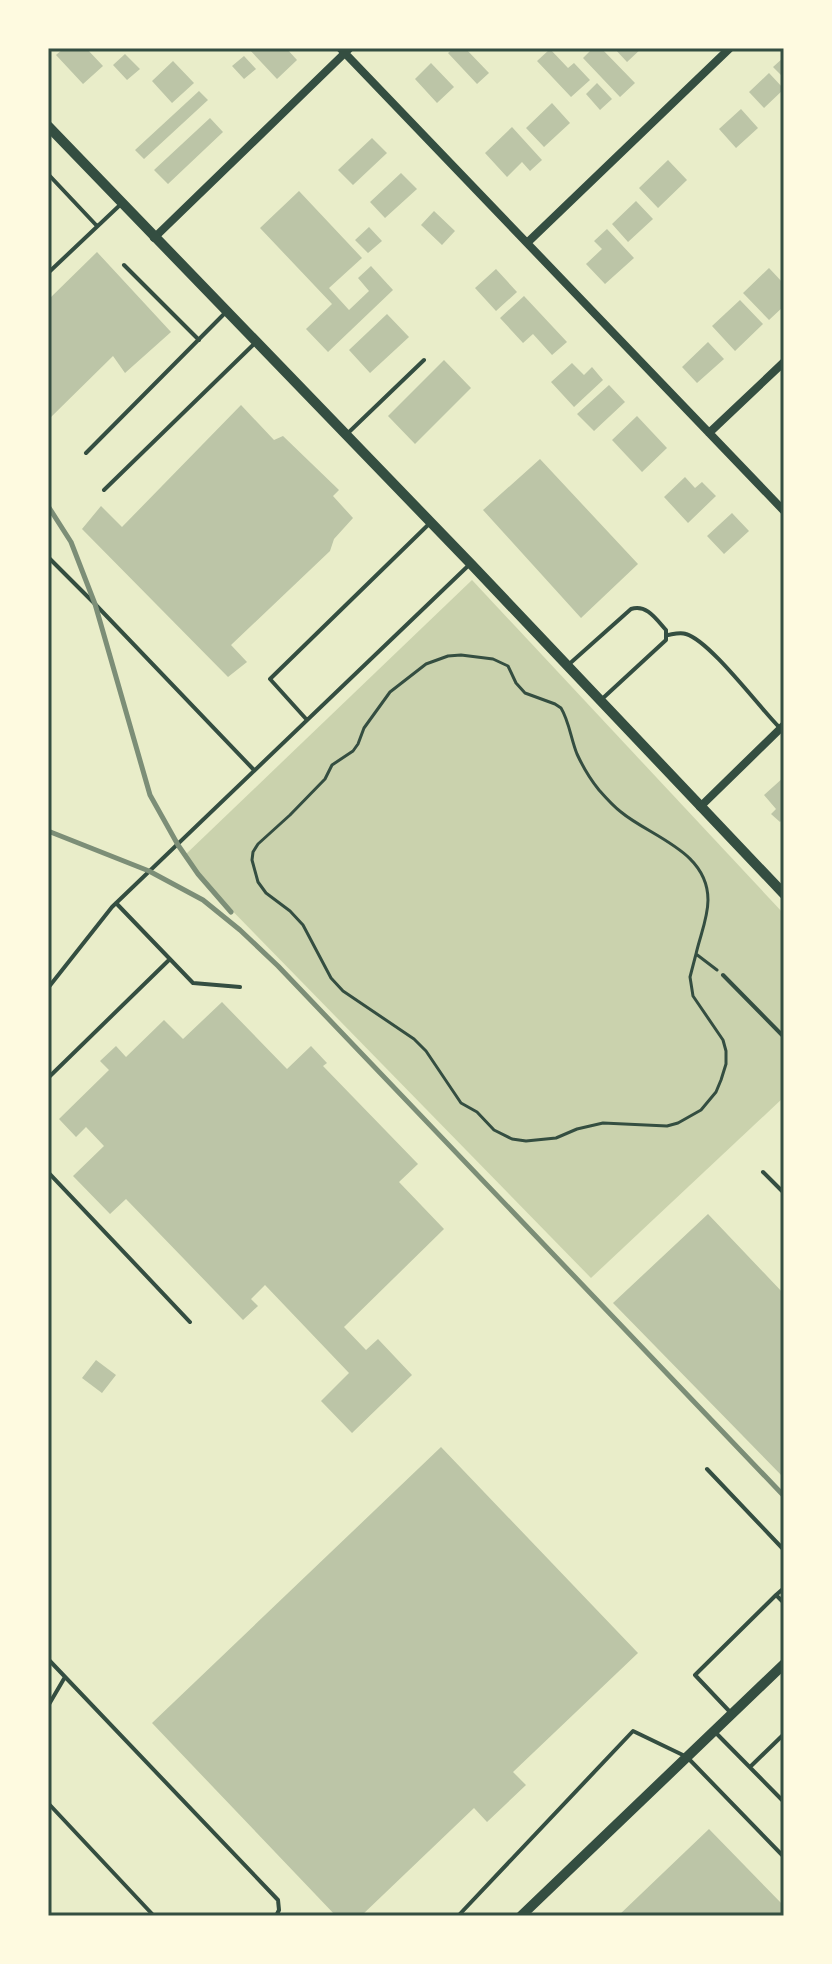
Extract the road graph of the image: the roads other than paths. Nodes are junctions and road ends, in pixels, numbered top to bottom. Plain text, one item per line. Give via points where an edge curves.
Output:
1 (730, 48) edge
2 (345, 50) edge
3 (48, 126) edge
4 (48, 174) edge
5 (121, 203) junction
6 (97, 226) junction
7 (154, 238) junction
8 (527, 243) junction
9 (124, 265) dead end
10 (48, 273) edge
11 (226, 312) junction
12 (199, 340) junction
13 (256, 342) junction
14 (424, 360) dead end
15 (784, 362) edge
16 (709, 433) junction
17 (346, 435) junction
18 (86, 453) dead end
19 (104, 490) dead end
20 (784, 511) edge
21 (431, 522) junction
22 (48, 557) edge
23 (471, 564) junction
24 (667, 635) junction
25 (567, 666) junction
26 (600, 701) junction
27 (307, 720) junction
28 (782, 727) edge
29 (254, 770) junction
30 (700, 807) junction
31 (784, 894) edge
32 (116, 903) junction
33 (170, 959) junction
34 (723, 975) road end
35 (240, 987) dead end
36 (48, 988) edge
37 (784, 1037) edge
38 (48, 1078) edge
39 (48, 1172) edge
40 (763, 1172) dead end
41 (784, 1193) edge
42 (190, 1322) dead end
43 (707, 1469) dead end
44 (784, 1550) edge
45 (784, 1588) edge
46 (776, 1595) junction
47 (784, 1603) edge
48 (48, 1659) edge
49 (784, 1664) edge
50 (65, 1677) junction
51 (48, 1706) edge
52 (732, 1714) junction
53 (714, 1731) junction
54 (784, 1734) edge
55 (687, 1757) junction
56 (750, 1767) junction
57 (784, 1802) edge
58 (48, 1803) edge
59 (784, 1857) edge
60 (154, 1916) edge
61 (276, 1916) edge
62 (458, 1916) edge
63 (521, 1916) edge

1 - 8 street
2 - 7 street
2 - 8 street
3 - 5 street
4 - 6 lane
5 - 6 lane
5 - 7 street
6 - 10 lane
7 - 11 street
8 - 16 street
9 - 12 lane
11 - 12 lane
11 - 13 street
12 - 18 lane
13 - 17 street
13 - 19 lane
14 - 17 lane
15 - 16 street
16 - 20 street
17 - 21 street
21 - 23 street
21 - 27 lane via 270,679
22 - 29 lane
23 - 25 street
23 - 27 lane
24 - 25 lane via 650,612 637,607
24 - 26 lane
24 - 28 lane via 695,638
25 - 26 street
26 - 30 street
27 - 29 lane
28 - 30 street
29 - 32 lane
30 - 31 street
32 - 33 lane
32 - 36 lane
33 - 35 lane via 193,983
33 - 38 lane
34 - 37 lane
39 - 42 lane
40 - 41 lane
43 - 44 lane
45 - 46 lane
46 - 47 lane
46 - 52 lane via 695,1675
48 - 50 lane
49 - 52 street
50 - 51 lane
50 - 61 lane via 278,1900
52 - 53 street
53 - 55 street
53 - 56 lane
54 - 56 lane
55 - 59 lane
55 - 62 lane via 633,1731
55 - 63 street
56 - 57 lane
58 - 60 lane

